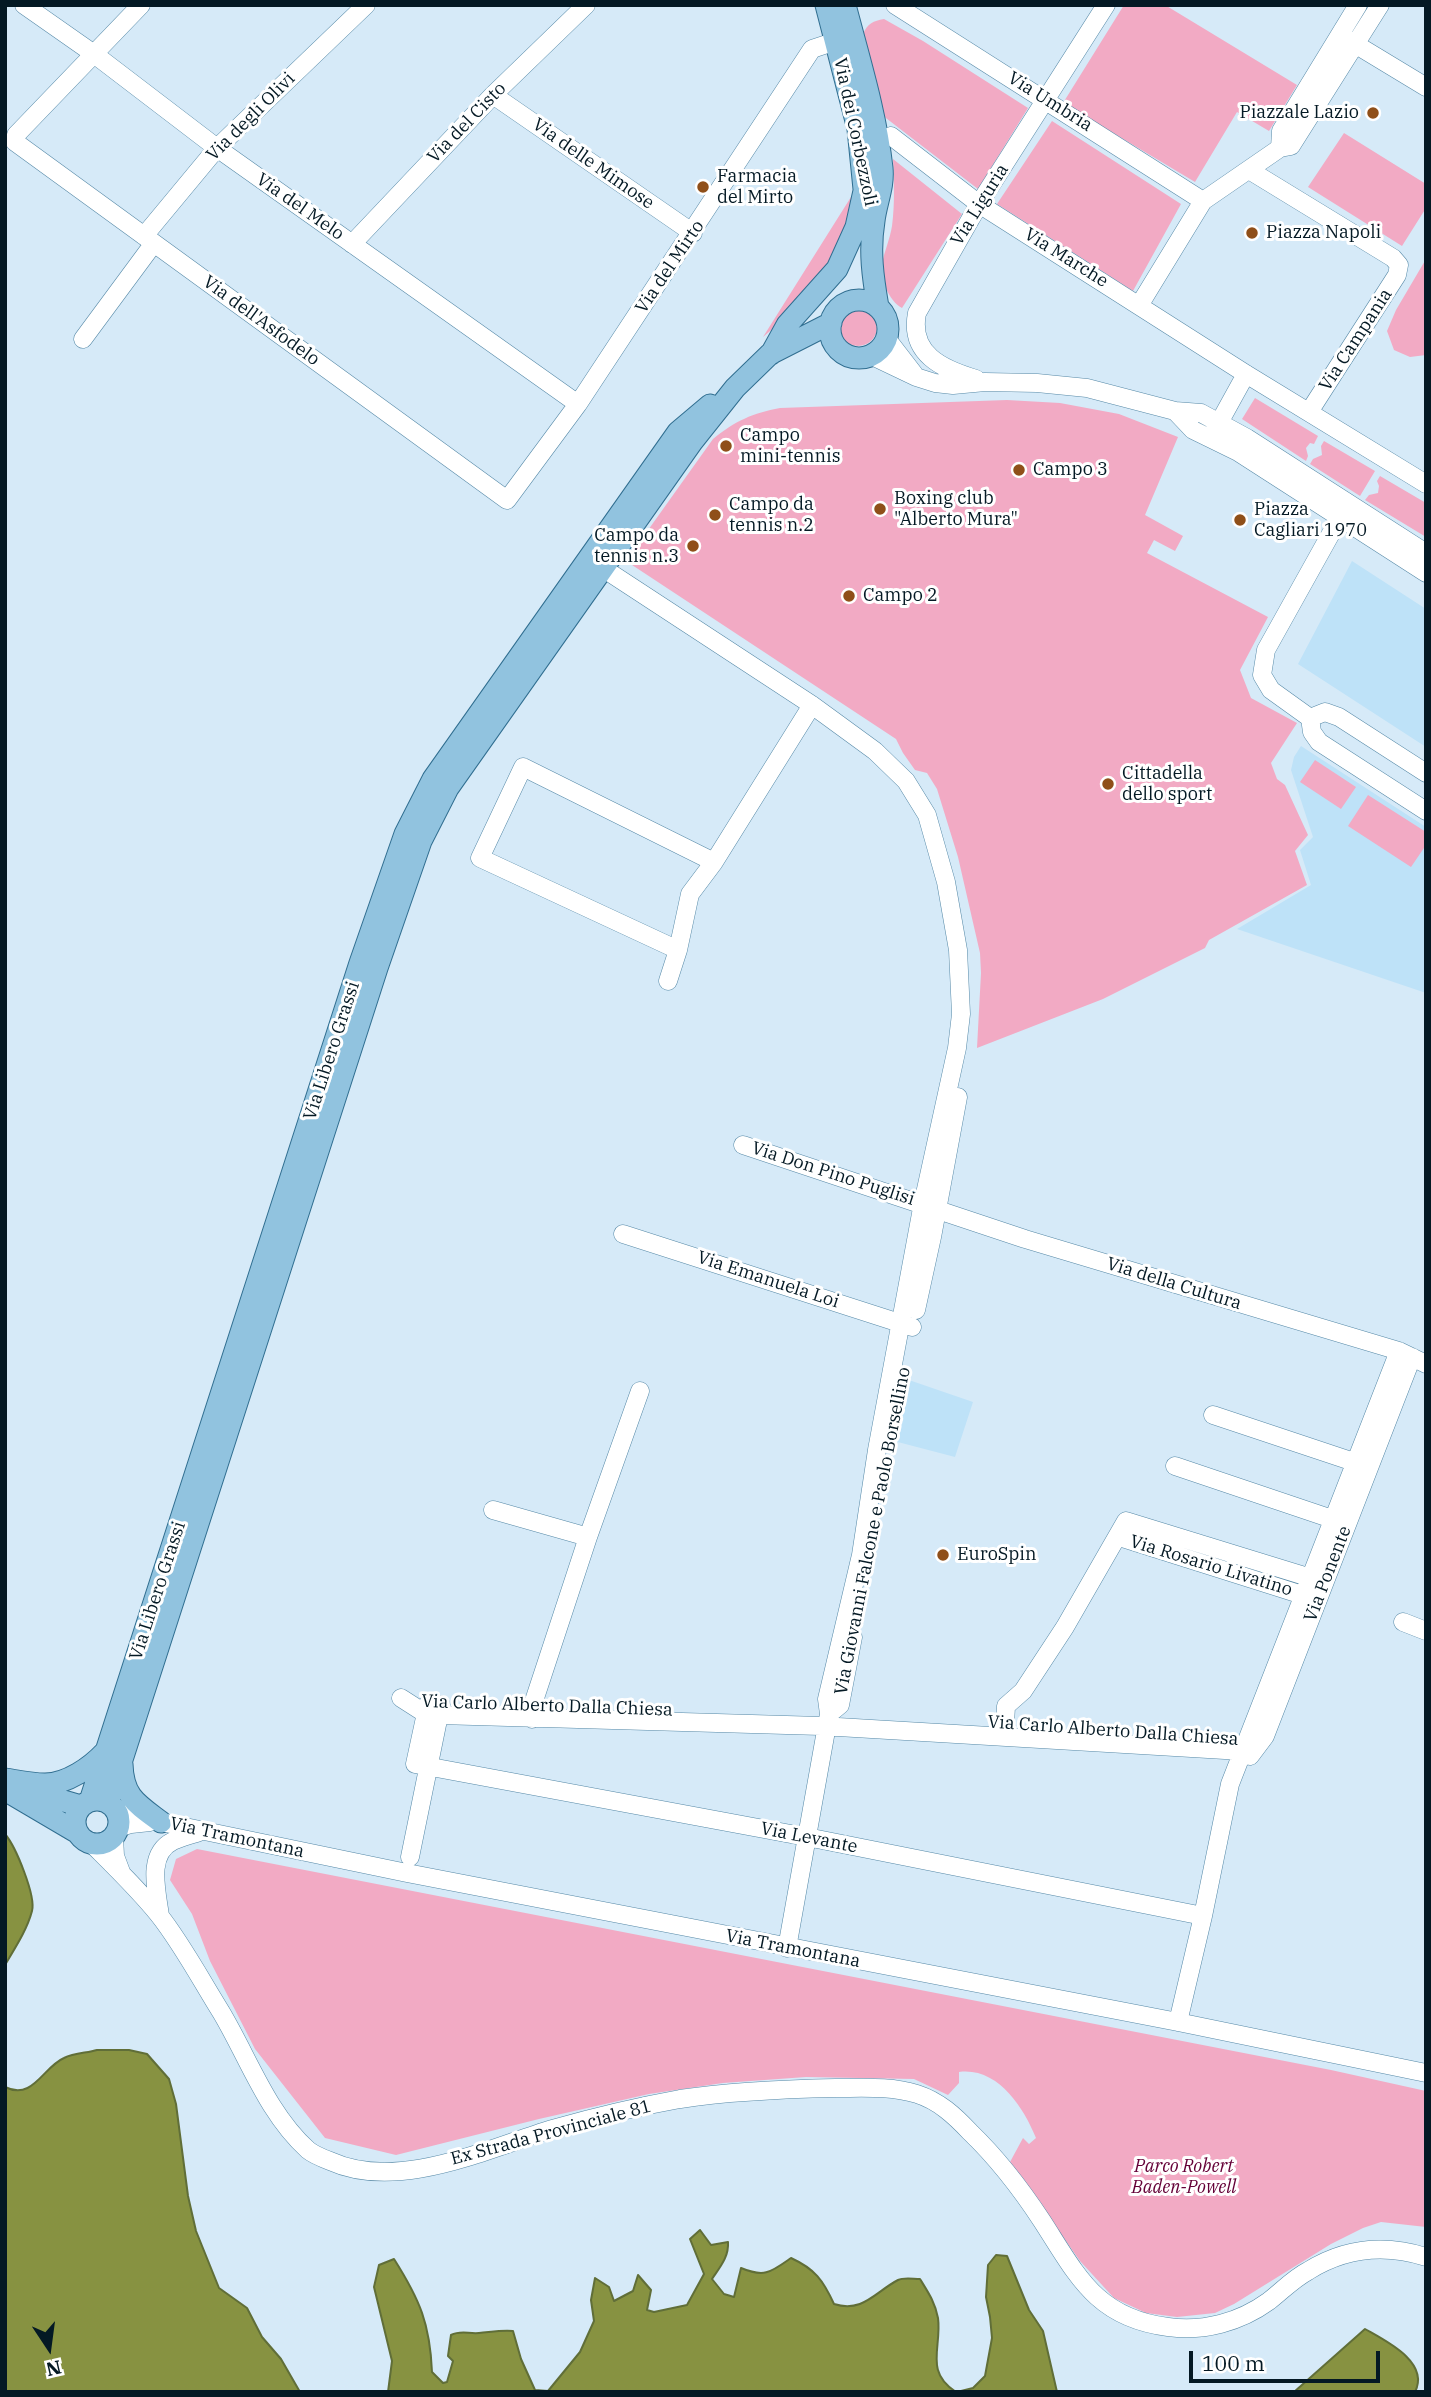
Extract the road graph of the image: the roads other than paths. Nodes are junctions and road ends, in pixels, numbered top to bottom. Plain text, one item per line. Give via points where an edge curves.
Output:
1 (24, 5) edge
2 (141, 5) edge
3 (366, 5) edge
4 (586, 5) edge
5 (827, 5) edge
6 (845, 5) edge
7 (895, 5) edge
8 (1106, 5) edge
9 (1358, 5) edge
10 (1380, 5) edge
11 (1348, 39) junction
12 (836, 41) junction
13 (94, 54) junction
14 (1426, 88) edge
15 (493, 95) junction
16 (1046, 100) junction
17 (891, 136) dead end
18 (216, 148) junction
19 (1249, 170) junction
20 (864, 188) junction
21 (1203, 201) junction
22 (979, 204) junction
23 (874, 219) junction
24 (693, 233) junction
25 (149, 239) junction
26 (352, 244) junction
27 (870, 253) junction
28 (852, 302) junction
29 (1140, 304) junction
30 (878, 307) junction
31 (832, 332) junction
32 (83, 339) dead end
33 (887, 339) junction
34 (770, 354) junction
35 (872, 356) junction
36 (1246, 374) junction
37 (916, 377) junction
38 (985, 382) junction
39 (578, 404) junction
40 (1309, 412) junction
41 (1215, 431) junction
42 (1426, 484) edge
43 (507, 500) joint
44 (1339, 519) junction
45 (1426, 552) edge
46 (599, 560) junction
47 (1426, 573) edge
48 (765, 670) junction
49 (812, 705) junction
50 (1310, 718) junction
51 (862, 736) junction
52 (1426, 773) edge
53 (1426, 811) edge
54 (714, 862) junction
55 (678, 950) junction
56 (668, 981) dead end
57 (743, 1144) dead end
58 (930, 1205) junction
59 (623, 1234) dead end
60 (907, 1325) junction
61 (1412, 1357) edge
62 (640, 1391) dead end
63 (1213, 1415) dead end
64 (1362, 1465) junction
65 (1175, 1466) dead end
66 (493, 1510) dead end
67 (1340, 1522) junction
68 (588, 1537) junction
69 (1314, 1588) junction
70 (1403, 1622) dead end
71 (1426, 1631) edge
72 (532, 1713) junction
73 (827, 1720) junction
74 (1005, 1724) junction
75 (1248, 1746) junction
76 (114, 1755) junction
77 (422, 1765) junction
78 (5, 1781) edge
79 (5, 1790) edge
80 (104, 1814) junction
81 (161, 1822) junction
82 (203, 1831) junction
83 (84, 1838) junction
84 (807, 1838) junction
85 (410, 1857) dead end
86 (122, 1875) junction
87 (160, 1916) junction
88 (1203, 1916) junction
89 (788, 1948) junction
90 (1178, 2022) junction
91 (1426, 2073) edge
92 (1426, 2257) edge

1 - 13 street, Via del Melo
2 - 13 street
3 - 18 street, Via degli Olivi
4 - 15 street, Via del Cisto
5 - 12 main road, Via dei Corbezzoli
6 - 23 main road, Via dei Corbezzoli via 882,170
7 - 16 street, Via Umbria
8 - 16 street, Via Liguria
9 - 11 street
10 - 11 street
11 - 14 street
11 - 19 street via 1291,146 1280,148
12 - 20 main road, Via dei Corbezzoli via 858,129
12 - 24 street, Via del Mirto via 812,49
13 - 18 street, Via del Melo
13 - 25 street, Via dell'Asfodelo via 16,135 15,142
15 - 24 street, Via delle Mimose
15 - 26 street, Via del Cisto
16 - 21 street, Via Umbria
16 - 22 street, Via Liguria
17 - 22 street, Via Marche
18 - 25 street, Via degli Olivi
18 - 26 street, Via del Melo
19 - 21 street
19 - 40 street, Via Campania via 1399,265 1397,275
20 - 23 main road, Via dei Corbezzoli
20 - 34 main road via 856,227 837,269 787,325
21 - 29 street
22 - 29 street, Via Marche
22 - 38 street, Via Liguria via 917,313 914,327 920,345 933,361
23 - 27 main road, Via dei Corbezzoli
24 - 39 street, Via del Mirto
25 - 32 street, Via degli Olivi
25 - 43 street, Via dell'Asfodelo
26 - 39 street, Via del Melo
27 - 28 main road, Via dei Corbezzoli
27 - 30 main road, Via dei Corbezzoli
28 - 30 main road
28 - 31 main road via 839,309
29 - 36 street, Via Marche
30 - 33 main road via 888,325
31 - 34 main road via 801,337
31 - 35 main road via 842,352 852,357
33 - 35 main road
33 - 37 street
34 - 46 main road, Via Libero Grassi via 678,432
35 - 37 street
36 - 40 street, Via Marche
36 - 41 street
37 - 38 street via 953,386
38 - 41 street via 1087,388 1175,411 1193,430
39 - 43 street, Via del Mirto
40 - 42 street, Via Marche
41 - 44 street via 1238,452
41 - 45 street via 1247,438
44 - 47 street
44 - 50 street via 1266,650 1262,675 1271,690
46 - 48 street, Via Giovanni Falcone e Paolo Borsellino
46 - 76 main road, Via Libero Grassi via 448,788 421,841
48 - 49 street, Via Giovanni Falcone e Paolo Borsellino
48 - 51 street, Via Giovanni Falcone e Paolo Borsellino
49 - 51 street, Via Giovanni Falcone e Paolo Borsellino
49 - 54 street
50 - 52 street via 1325,712 1339,716
50 - 53 street via 1319,742
51 - 58 street, Via Giovanni Falcone e Paolo Borsellino via 906,781 927,815 962,941 970,1020 967,1054
54 - 55 street via 690,894
54 - 55 street via 523,767 480,858
55 - 56 street
57 - 58 street, Via Don Pino Puglisi
58 - 60 street, Via Giovanni Falcone e Paolo Borsellino
58 - 61 street, Via della Cultura via 1025,1239
59 - 60 street, Via Emanuela Loi
60 - 73 street, Via Giovanni Falcone e Paolo Borsellino via 845,1682 840,1705
61 - 64 street, Via Ponente
62 - 68 street
63 - 64 street
64 - 67 street, Via Ponente
65 - 67 street
66 - 68 street
67 - 69 street, Via Ponente
68 - 72 street
69 - 74 street, Via Rosario Livatino via 1126,1521 1024,1691 1006,1706
69 - 75 street, Via Ponente
70 - 71 street
72 - 73 street, Via Carlo Alberto Dalla Chiesa
72 - 77 street, Via Carlo Alberto Dalla Chiesa via 433,1709
73 - 74 street, Via Carlo Alberto Dalla Chiesa
73 - 75 street, Via Carlo Alberto Dalla Chiesa
73 - 84 street, Via Giovanni Falcone e Paolo Borsellino
74 - 75 street, Via Carlo Alberto Dalla Chiesa
75 - 88 street, Via Ponente via 1230,1784
76 - 78 main road via 48,1785
76 - 80 main road, Via Libero Grassi
76 - 81 main road via 133,1800
77 - 84 street, Via Levante
77 - 85 street
78 - 80 main road
79 - 83 main road
80 - 81 street, Via Tramontana via 131,1824
80 - 83 main road via 103,1843
80 - 83 main road, Via Libero Grassi via 75,1816
80 - 86 street, Ex Strada Provinciale 81
81 - 82 street, Via Tramontana
82 - 87 street via 161,1849 155,1869
82 - 89 street, Via Tramontana
83 - 86 street, Ex Strada Provinciale 81
84 - 88 street, Via Levante
84 - 89 street, Via Giovanni Falcone e Paolo Borsellino
86 - 87 street, Ex Strada Provinciale 81
87 - 92 street, Ex Strada Provinciale 81 via 279,2117 311,2152 341,2166 378,2172 417,2169 553,2129 681,2099 772,2089 880,2087 918,2094 951,2112 997,2158 1077,2277 1099,2299 1140,2321 1170,2328 1226,2322 1264,2305 1311,2268 1354,2251 1396,2250
88 - 90 street, Via Ponente
89 - 90 street, Via Tramontana
90 - 91 street, Via Tramontana

